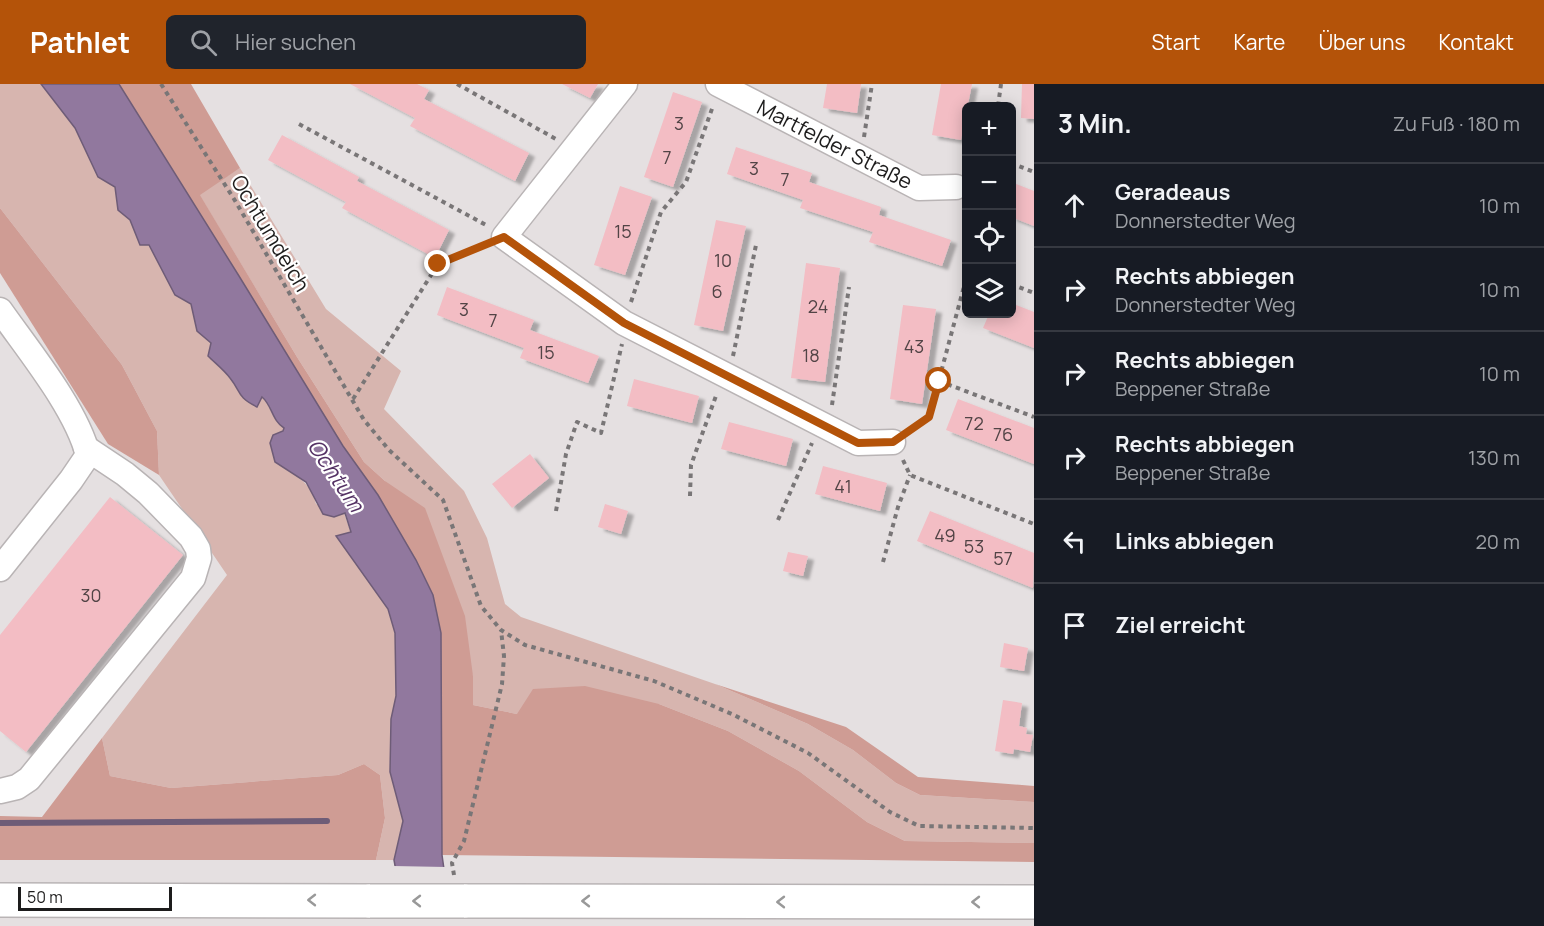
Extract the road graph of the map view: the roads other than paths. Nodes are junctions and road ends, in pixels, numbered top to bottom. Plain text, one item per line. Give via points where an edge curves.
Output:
1 (625, 84) edge
2 (720, 85) edge
3 (956, 187) dead end
4 (0, 310) edge
5 (893, 442) road end
6 (86, 447) junction
7 (0, 569) edge
8 (0, 791) edge
9 (0, 900) edge
10 (1034, 903) edge

1 - 5 street via 504,237 624,323 858,443
2 - 3 street, Martfelder Straße via 919,188
4 - 6 street via 58,395
6 - 7 street via 88,455 71,480
6 - 8 street via 148,493 191,537 198,549 198,568 29,779
10 -> 9 highway, bridge

